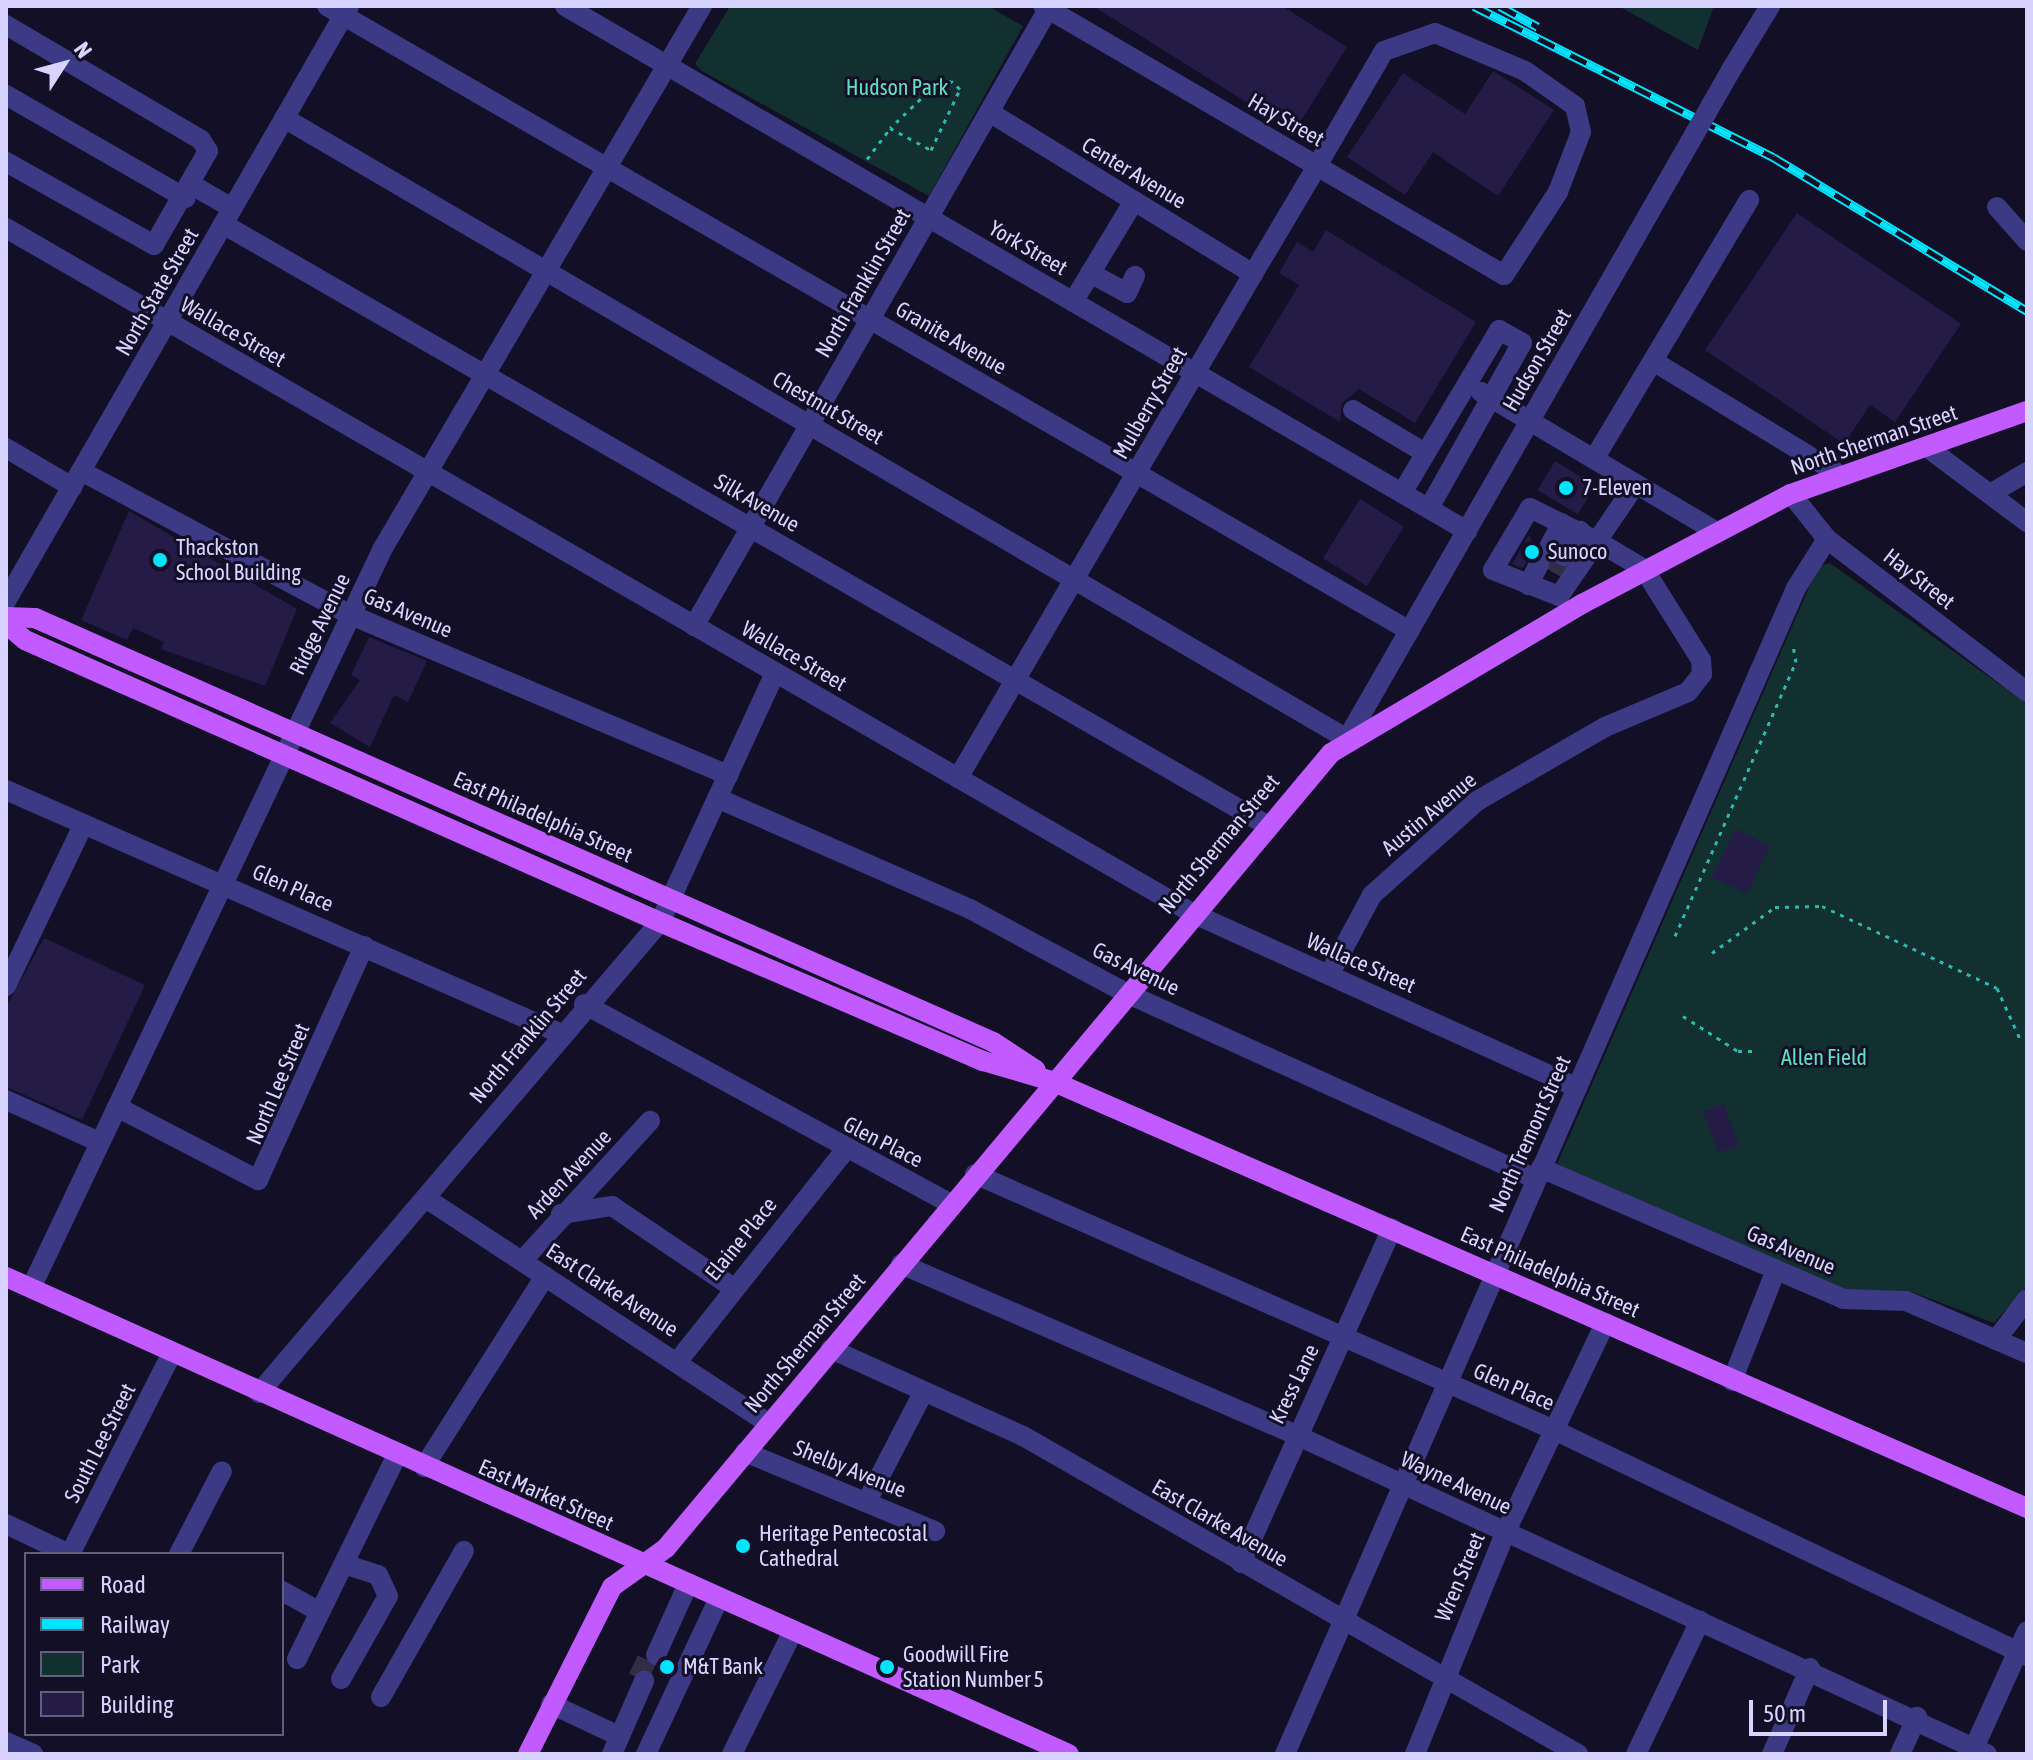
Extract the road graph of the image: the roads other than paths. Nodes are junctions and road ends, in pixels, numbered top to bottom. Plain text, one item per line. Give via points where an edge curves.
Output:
1 (565, 6) edge
2 (702, 6) edge
3 (1047, 7) edge
4 (1769, 7) edge
5 (340, 9) edge
6 (6, 25) edge
7 (666, 65) junction
8 (6, 95) edge
9 (989, 112) junction
10 (284, 118) junction
11 (6, 162) edge
12 (1317, 166) junction
13 (606, 167) junction
14 (188, 192) junction
15 (1749, 200) dead end
16 (1134, 201) junction
17 (1997, 207) dead end
18 (228, 216) junction
19 (928, 217) junction
20 (6, 228) edge
21 (2027, 241) edge
22 (545, 270) junction
23 (1090, 273) junction
24 (1253, 274) junction
25 (1504, 275) joint
26 (1135, 276) dead end
27 (1073, 302) junction
28 (870, 319) junction
29 (167, 322) junction
30 (1653, 361) junction
31 (1195, 373) junction
32 (484, 374) junction
33 (1466, 384) junction
34 (1490, 397) junction
35 (1353, 410) dead end
36 (2027, 411) edge
37 (1530, 420) junction
38 (809, 425) junction
39 (6, 448) edge
40 (1928, 448) junction
41 (1425, 453) junction
42 (1594, 459) junction
43 (425, 471) junction
44 (2027, 472) edge
45 (1136, 473) junction
46 (1837, 473) junction
47 (77, 479) junction
48 (1635, 485) junction
49 (1402, 493) junction
50 (1791, 494) junction
51 (1990, 494) junction
52 (1429, 508) junction
53 (2027, 522) edge
54 (750, 527) junction
55 (1467, 531) junction
56 (1715, 531) junction
57 (1580, 532) junction
58 (1827, 539) junction
59 (1644, 569) junction
60 (1548, 573) junction
61 (1074, 580) junction
62 (6, 601) edge
63 (1582, 604) junction
64 (351, 615) junction
65 (6, 617) edge
66 (6, 624) edge
67 (694, 626) junction
68 (1410, 631) junction
69 (775, 673) junction
70 (1016, 680) junction
71 (2027, 692) edge
72 (293, 734) junction
73 (1347, 739) junction
74 (284, 755) junction
75 (728, 775) junction
76 (958, 778) junction
77 (6, 790) edge
78 (717, 798) junction
79 (83, 825) junction
80 (1267, 825) junction
81 (224, 884) junction
82 (671, 900) junction
83 (1192, 913) junction
84 (660, 922) junction
85 (364, 946) junction
86 (1329, 975) junction
87 (6, 986) edge
88 (1126, 993) junction
89 (584, 1004) junction
90 (559, 1033) junction
91 (1052, 1081) junction
92 (1577, 1088) junction
93 (6, 1100) edge
94 (117, 1107) junction
95 (650, 1121) dead end
96 (99, 1142) junction
97 (845, 1150) junction
98 (1539, 1173) junction
99 (975, 1174) junction
100 (427, 1199) junction
101 (951, 1204) junction
102 (561, 1214) junction
103 (1392, 1228) junction
104 (522, 1261) junction
105 (901, 1264) junction
106 (1776, 1270) junction
107 (1495, 1273) junction
108 (545, 1276) junction
109 (6, 1277) edge
110 (732, 1287) junction
111 (31, 1288) junction
112 (2027, 1299) edge
113 (1605, 1323) junction
114 (1343, 1340) junction
115 (1996, 1340) junction
116 (831, 1349) junction
117 (172, 1353) junction
118 (2027, 1353) edge
119 (678, 1361) junction
120 (1732, 1381) junction
121 (1446, 1383) junction
122 (259, 1393) junction
123 (923, 1393) junction
124 (769, 1424) junction
125 (1552, 1429) junction
126 (1296, 1435) junction
127 (745, 1452) junction
128 (397, 1455) junction
129 (424, 1467) junction
130 (222, 1471) dead end
131 (1402, 1484) junction
132 (867, 1501) junction
133 (2027, 1508) edge
134 (6, 1524) edge
135 (935, 1531) dead end
136 (1505, 1533) junction
137 (464, 1551) dead end
138 (66, 1552) edge
139 (71, 1552) edge
140 (180, 1552) edge
141 (1241, 1563) junction
142 (345, 1564) junction
143 (643, 1565) junction
144 (688, 1584) junction
145 (284, 1592) edge
146 (719, 1598) junction
147 (320, 1612) junction
148 (1341, 1621) junction
149 (1700, 1621) junction
150 (793, 1631) junction
151 (2027, 1631) edge
152 (655, 1650) tunnel mouth
153 (2022, 1654) edge
154 (297, 1659) dead end
155 (1810, 1668) junction
156 (1444, 1678) junction
157 (341, 1679) dead end
158 (641, 1680) tunnel mouth
159 (381, 1697) dead end
160 (551, 1704) junction
161 (1917, 1717) junction
162 (618, 1739) edge
163 (1980, 1751) edge
164 (531, 1753) edge
165 (646, 1754) edge
166 (732, 1754) edge
167 (1069, 1754) edge
168 (1285, 1754) edge
169 (1415, 1754) edge
170 (1578, 1754) edge
171 (1636, 1754) edge
172 (1772, 1754) edge
173 (1900, 1754) edge

1 - 7 street, York Street
2 - 7 street, Ridge Avenue
3 - 9 street, North Franklin Street
3 - 12 street, Hay Street
4 - 37 street, Hudson Street, bridge
5 - 10 street, North State Street
5 - 13 street, Granite Avenue
6 - 14 street via 201,140 207,162
7 - 13 street, Ridge Avenue
7 - 19 street, York Street
8 - 14 street, Silk Avenue
9 - 16 street, Center Avenue
9 - 19 street, North Franklin Street
10 - 18 street, North State Street
10 - 22 street, Chestnut Street
11 - 14 street via 144,243 161,241
12 - 24 street, Mulberry Street
12 - 25 street, Hay Street
12 - 25 street, Mulberry Street via 1384,51 1435,33 1525,71 1575,106 1581,132 1558,192
13 - 22 street, Ridge Avenue
13 - 28 street, Granite Avenue
14 - 18 street, Silk Avenue
15 - 30 street
16 - 23 street
16 - 24 street, Center Avenue
17 - 21 street
18 - 29 street, North State Street
18 - 32 street, Silk Avenue
19 - 27 street, York Street
19 - 28 street, North Franklin Street
20 - 29 street, Wallace Street
22 - 32 street, Ridge Avenue
22 - 38 street, Chestnut Street
23 - 26 street via 1127,293
23 - 27 street
24 - 31 street, Mulberry Street
27 - 31 street, York Street
28 - 38 street, North Franklin Street
28 - 45 street, Granite Avenue
29 - 43 street, Wallace Street
29 - 47 street, North State Street
30 - 42 street
30 - 46 street
31 - 45 street, Mulberry Street
31 - 49 street, York Street
32 - 43 street, Ridge Avenue
32 - 54 street, Silk Avenue
33 - 34 street
33 - 34 street via 1499,330 1522,343
33 - 41 street
34 - 37 street
34 - 52 street
35 - 41 street
36 - 40 main road, North Sherman Street
37 - 42 street
37 - 55 street, Hudson Street
38 - 54 street, North Franklin Street
38 - 61 street, Chestnut Street
39 - 47 street, Gas Avenue
40 - 46 main road, North Sherman Street via 1856,475
40 - 51 street
41 - 49 street
42 - 48 street
43 - 64 street, Ridge Avenue
43 - 67 street, Wallace Street
44 - 51 street
45 - 61 street, Mulberry Street
45 - 68 street, Granite Avenue
46 - 50 main road, North Sherman Street
47 - 62 street, North State Street
47 - 64 street, Gas Avenue
48 - 56 street
48 - 57 street
49 - 52 street, York Street
50 - 56 main road, North Sherman Street
50 - 58 street, Hay Street
51 - 53 street
52 - 55 street, York Street
54 - 67 street, North Franklin Street
54 - 70 street, Silk Avenue
55 - 68 street, Hudson Street
56 - 59 main road, North Sherman Street
57 - 59 street
57 - 60 street
57 - 60 street
57 - 60 street via 1530,508 1493,570
58 - 71 street, Hay Street
58 - 92 street, North Tremont Street via 1796,588
59 - 63 main road, North Sherman Street
59 - 86 street, Austin Avenue via 1701,660 1702,674 1688,692 1605,727 1477,801 1372,895
60 - 63 street
61 - 70 street, Mulberry Street
61 - 73 street, Chestnut Street
63 - 73 main road, North Sherman Street
64 - 72 street, Ridge Avenue
64 - 75 street, Gas Avenue
65 - 72 main road, East Philadelphia Street via 35,618
66 - 74 main road, East Philadelphia Street via 25,640
67 - 69 street, Wallace Street
68 - 73 street, Hudson Street
69 - 75 street, North Franklin Street
69 - 76 street, Wallace Street
70 - 76 street, Mulberry Street
70 - 80 street, Silk Avenue
72 - 74 street, Ridge Avenue
72 - 82 main road, East Philadelphia Street
73 - 80 main road, North Sherman Street
74 - 81 street, Ridge Avenue
74 - 84 main road, East Philadelphia Street
75 - 78 street, North Franklin Street
76 - 83 street, Wallace Street
77 - 79 street, Glen Place
78 - 82 street, North Franklin Street
78 - 88 street, Gas Avenue via 970,909
79 - 81 street, Glen Place
79 - 87 street
80 - 83 main road, North Sherman Street
81 - 85 street, Glen Place
81 - 94 street, Ridge Avenue
82 - 84 street, North Franklin Street
82 - 91 main road, East Philadelphia Street via 993,1042
83 - 86 street, Wallace Street
83 - 88 main road, North Sherman Street
84 - 89 street, North Franklin Street
84 - 91 main road, East Philadelphia Street via 983,1061
85 - 90 street, Glen Place
85 - 94 street, North Lee Street via 258,1180
86 - 92 street, Wallace Street
88 - 91 main road, North Sherman Street
88 - 98 street, Gas Avenue
89 - 90 street, North Franklin Street
89 - 97 street, Glen Place
90 - 100 street, North Franklin Street
91 - 99 main road, North Sherman Street
91 - 103 main road, East Philadelphia Street
92 - 98 street, North Tremont Street
93 - 96 street
94 - 96 street, Ridge Avenue
95 - 102 street, Arden Avenue
96 - 111 street, Ridge Avenue
97 - 101 street, Glen Place
97 - 110 street, Elaine Place
98 - 106 street, Gas Avenue
98 - 107 street, North Tremont Street
99 - 101 main road, North Sherman Street
99 - 114 street, Glen Place
100 - 104 street, East Clarke Avenue
100 - 122 street, North Franklin Street
101 - 105 main road, North Sherman Street
102 - 104 street, Arden Avenue
102 - 110 street via 612,1206
103 - 107 main road, East Philadelphia Street
103 - 114 street, Kress Lane
104 - 108 street, East Clarke Avenue
105 - 116 main road, North Sherman Street
105 - 126 street, Wayne Avenue
106 - 115 street, Gas Avenue via 1843,1299 1906,1301
106 - 120 street
107 - 113 main road, East Philadelphia Street
107 - 121 street, North Tremont Street
108 - 119 street, East Clarke Avenue
108 - 129 street
109 - 111 main road, East Market Street
110 - 119 street, Elaine Place
111 - 117 main road, East Market Street
112 - 115 street
113 - 120 main road, East Philadelphia Street
113 - 125 street, Wren Street
114 - 121 street, Glen Place
114 - 126 street, Kress Lane
115 - 118 street, Gas Avenue
116 - 123 street, East Clarke Avenue
116 - 124 main road, North Sherman Street
117 - 122 main road, East Market Street
117 - 139 street, South Lee Street
119 - 124 street, East Clarke Avenue
120 - 133 main road, East Philadelphia Street
121 - 125 street, Glen Place
121 - 131 street, North Tremont Street
122 - 128 main road, East Market Street
123 - 132 street
123 - 141 street, East Clarke Avenue via 1023,1436
124 - 127 main road, North Sherman Street
125 - 136 street, Wren Street
125 - 153 street, Glen Place
126 - 131 street, Wayne Avenue
126 - 141 street, Kress Lane
127 - 132 street, Shelby Avenue
127 - 143 main road, North Sherman Street via 666,1548
128 - 129 main road, East Market Street
128 - 142 street
129 - 143 main road, East Market Street
130 - 140 street
131 - 136 street, Wayne Avenue
131 - 148 street, North Tremont Street
132 - 135 street, Shelby Avenue
134 - 138 street
136 - 149 street, Wayne Avenue
136 - 156 street, Wren Street
137 - 159 street
141 - 148 street, East Clarke Avenue
142 - 147 street
142 - 157 street via 378,1575 388,1596
143 - 144 main road, East Market Street
143 - 160 main road, North Sherman Street via 612,1587
144 - 146 main road, East Market Street
144 - 152 street
145 - 147 street
146 - 150 main road, East Market Street
146 - 165 street
147 - 154 street
148 - 156 street, East Clarke Avenue
148 - 168 street, North Tremont Street
149 - 155 street, Wayne Avenue
149 - 171 street
150 - 166 street
150 - 167 main road, East Market Street
151 - 153 street
153 - 163 street
155 - 161 street, Wayne Avenue
155 - 172 street
156 - 169 street, Wren Street
156 - 170 street, East Clarke Avenue
158 - 162 street
160 - 162 street
160 - 164 main road, North Sherman Street
161 - 163 street, Wayne Avenue
161 - 173 street

